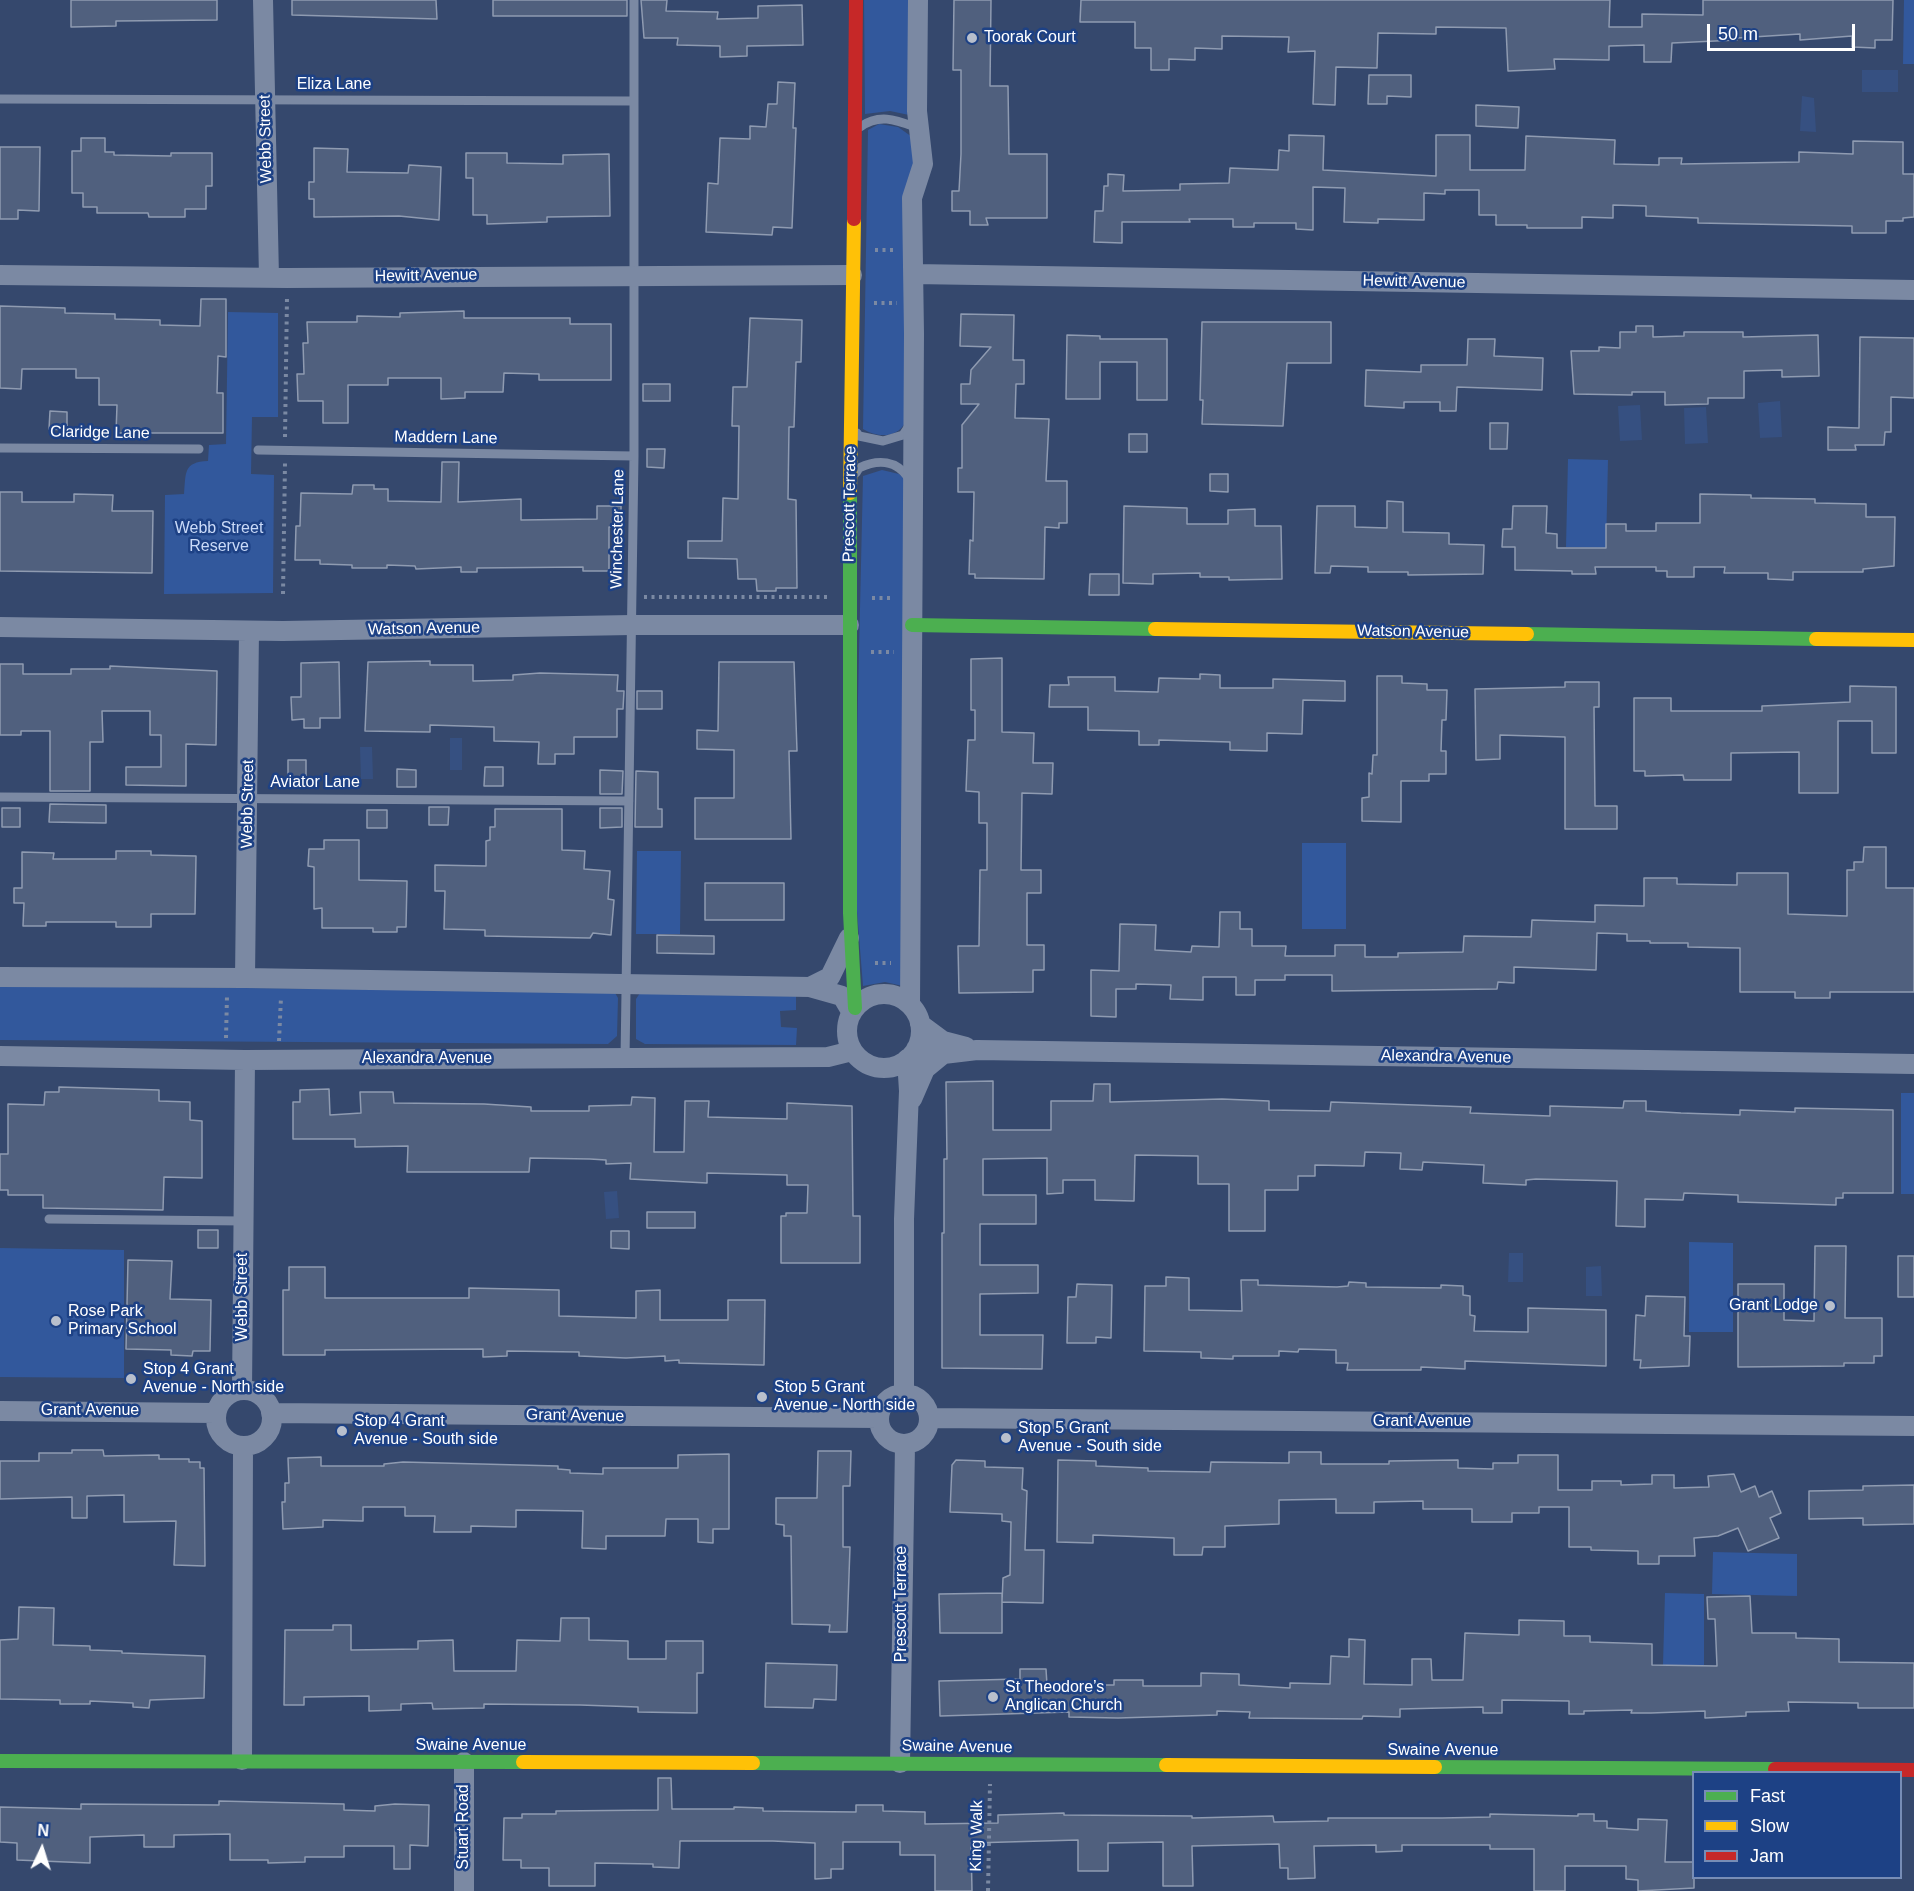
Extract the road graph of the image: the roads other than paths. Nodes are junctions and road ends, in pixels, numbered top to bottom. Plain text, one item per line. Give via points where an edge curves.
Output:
1 (263, 0) edge
2 (634, 0) edge
3 (856, 0) edge
4 (918, 0) edge
5 (0, 99) edge
6 (266, 99) junction
7 (633, 101) junction
8 (918, 128) junction
9 (853, 132) junction
10 (633, 274) junction
11 (914, 274) junction
12 (0, 275) edge
13 (852, 275) junction
14 (269, 277) junction
15 (1914, 290) edge
16 (914, 418) junction
17 (851, 423) junction
18 (0, 447) edge
19 (199, 449) dead end
20 (258, 450) dead end
21 (634, 456) junction
22 (913, 483) junction
23 (850, 486) junction
24 (632, 625) junction
25 (849, 625) junction
26 (912, 625) junction
27 (0, 627) edge
28 (249, 631) junction
29 (1914, 640) edge
30 (0, 797) edge
31 (248, 798) junction
32 (629, 801) junction
33 (850, 934) junction
34 (0, 977) edge
35 (245, 978) junction
36 (625, 984) junction
37 (810, 987) junction
38 (910, 1005) junction
39 (853, 1010) junction
40 (920, 1024) junction
41 (977, 1050) junction
42 (852, 1051) junction
43 (942, 1055) junction
44 (0, 1056) edge
45 (625, 1058) junction
46 (904, 1059) junction
47 (245, 1060) junction
48 (1914, 1064) edge
49 (908, 1117) junction
50 (49, 1219) dead end
51 (244, 1221) junction
52 (242, 1390) junction
53 (904, 1392) junction
54 (0, 1411) edge
55 (216, 1413) junction
56 (271, 1413) junction
57 (878, 1418) junction
58 (930, 1418) junction
59 (1914, 1426) edge
60 (905, 1445) junction
61 (243, 1446) junction
62 (242, 1760) junction
63 (0, 1761) edge
64 (464, 1762) junction
65 (900, 1763) junction
66 (1914, 1770) edge
67 (464, 1891) edge

1 - 6 street, Webb Street
2 - 7 lane, Winchester Lane
3 - 9 street, Prescott Terrace
4 - 8 street
5 - 6 lane, Eliza Lane
6 - 7 lane, Eliza Lane
6 - 14 street, Webb Street
7 - 10 lane, Winchester Lane
8 - 9 lane via 887,117 869,121
8 - 11 street via 923,164 912,198
9 - 13 street, Prescott Terrace
10 - 13 street, Hewitt Avenue
10 - 14 street, Hewitt Avenue
10 - 21 lane, Winchester Lane
11 - 15 street, Hewitt Avenue
11 - 16 street
12 - 14 street, Hewitt Avenue
13 - 17 street, Prescott Terrace
16 - 17 lane via 903,435 883,441 859,436
16 - 22 street
17 - 23 street, Prescott Terrace
18 - 19 lane, Claridge Lane
20 - 21 lane, Maddern Lane
21 - 24 lane, Winchester Lane
22 - 23 lane via 902,469 881,462 859,468
22 - 26 street
23 - 25 street, Prescott Terrace
24 - 25 street, Watson Avenue
24 - 28 street, Watson Avenue
24 - 32 lane, Winchester Lane
25 - 33 street, Prescott Terrace
26 - 29 street, Watson Avenue
26 - 38 street
27 - 28 street, Watson Avenue
28 - 31 street, Webb Street
30 - 31 lane, Aviator Lane
31 - 32 lane, Aviator Lane
31 - 35 street, Webb Street
32 - 36 lane, Winchester Lane
33 - 37 street via 830,977
33 - 39 street, Prescott Terrace
34 - 35 street
35 - 36 street
36 - 37 street
36 - 45 lane, Winchester Lane
37 - 39 street via 842,996
38 - 39 street via 882,994 872,996
38 - 40 street
39 - 42 street via 847,1033
40 - 41 street, Alexandra Avenue via 943,1041
40 - 46 street via 919,1041
41 - 43 street, Alexandra Avenue
41 - 48 street, Alexandra Avenue
42 - 45 street, Alexandra Avenue via 828,1057
42 - 46 street via 870,1065
43 - 46 street, Alexandra Avenue
43 - 49 street via 926,1069
44 - 47 street, Alexandra Avenue
45 - 47 street, Alexandra Avenue
46 - 49 street
47 - 51 street, Webb Street
49 - 53 street
50 - 51 lane
51 - 52 street, Webb Street
52 - 55 street via 226,1397
52 - 56 street via 261,1396
53 - 57 street via 884,1402
53 - 58 street via 923,1402
54 - 55 street, Grant Avenue
55 - 61 street via 219,1432 225,1439
56 - 57 street, Grant Avenue
56 - 61 street via 268,1432 254,1444
57 - 60 street via 890,1440
58 - 59 street, Grant Avenue
58 - 60 street via 924,1435
60 - 65 street, Prescott Terrace
61 - 62 street
62 - 63 street, Swaine Avenue
62 - 64 street, Swaine Avenue
64 - 65 street, Swaine Avenue
64 - 67 street, Stuart Road
65 - 66 street, Swaine Avenue

